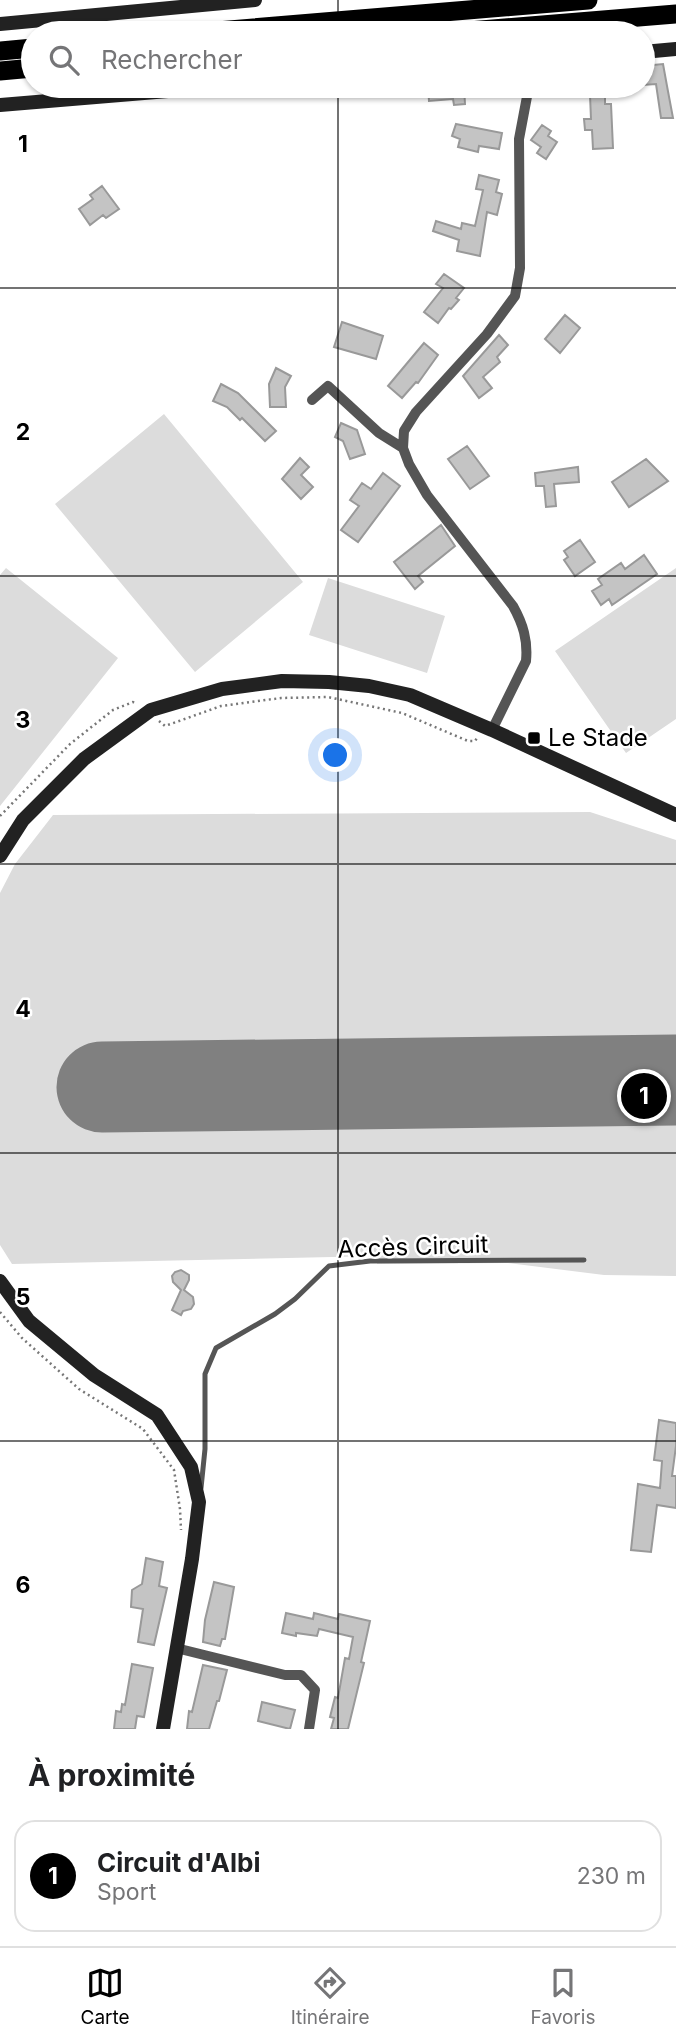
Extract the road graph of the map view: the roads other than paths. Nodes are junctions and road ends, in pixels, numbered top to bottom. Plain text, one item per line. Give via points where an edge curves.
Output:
1 (255, 0) edge
2 (588, 0) edge
3 (676, 14) edge
4 (32, 21) edge
5 (337, 21) edge
6 (591, 21) edge
7 (21, 22) edge
8 (0, 24) edge
9 (21, 49) edge
10 (676, 49) edge
11 (0, 51) edge
12 (655, 51) edge
13 (21, 69) edge
14 (0, 71) edge
15 (84, 98) edge
16 (527, 98) edge
17 (0, 105) edge
18 (312, 400) dead end
19 (403, 448) junction
20 (488, 728) junction
21 (676, 815) edge
22 (0, 856) edge
23 (584, 1260) dead end
24 (0, 1281) edge
25 (199, 1502) junction
26 (176, 1648) junction
27 (163, 1729) edge
28 (309, 1729) edge

1 - 4 street
2 - 5 highway
3 - 6 highway
7 - 8 street
9 - 11 highway
10 - 12 street
13 - 14 highway
15 - 17 street
16 - 19 street via 519,139 520,268 515,296 416,412 404,431
18 - 19 street via 328,386 379,433
19 - 20 street via 427,495 524,626 527,649
20 - 21 street
20 - 22 street via 410,695 369,686 282,681 222,689 148,713 84,759 23,820
23 - 25 lane, Accès Circuit via 370,1261 329,1266 275,1314 216,1348 205,1374 205,1449
24 - 25 street via 29,1321 94,1375 157,1415 191,1467
25 - 26 street
26 - 27 street
26 - 28 street via 301,1675 315,1690

